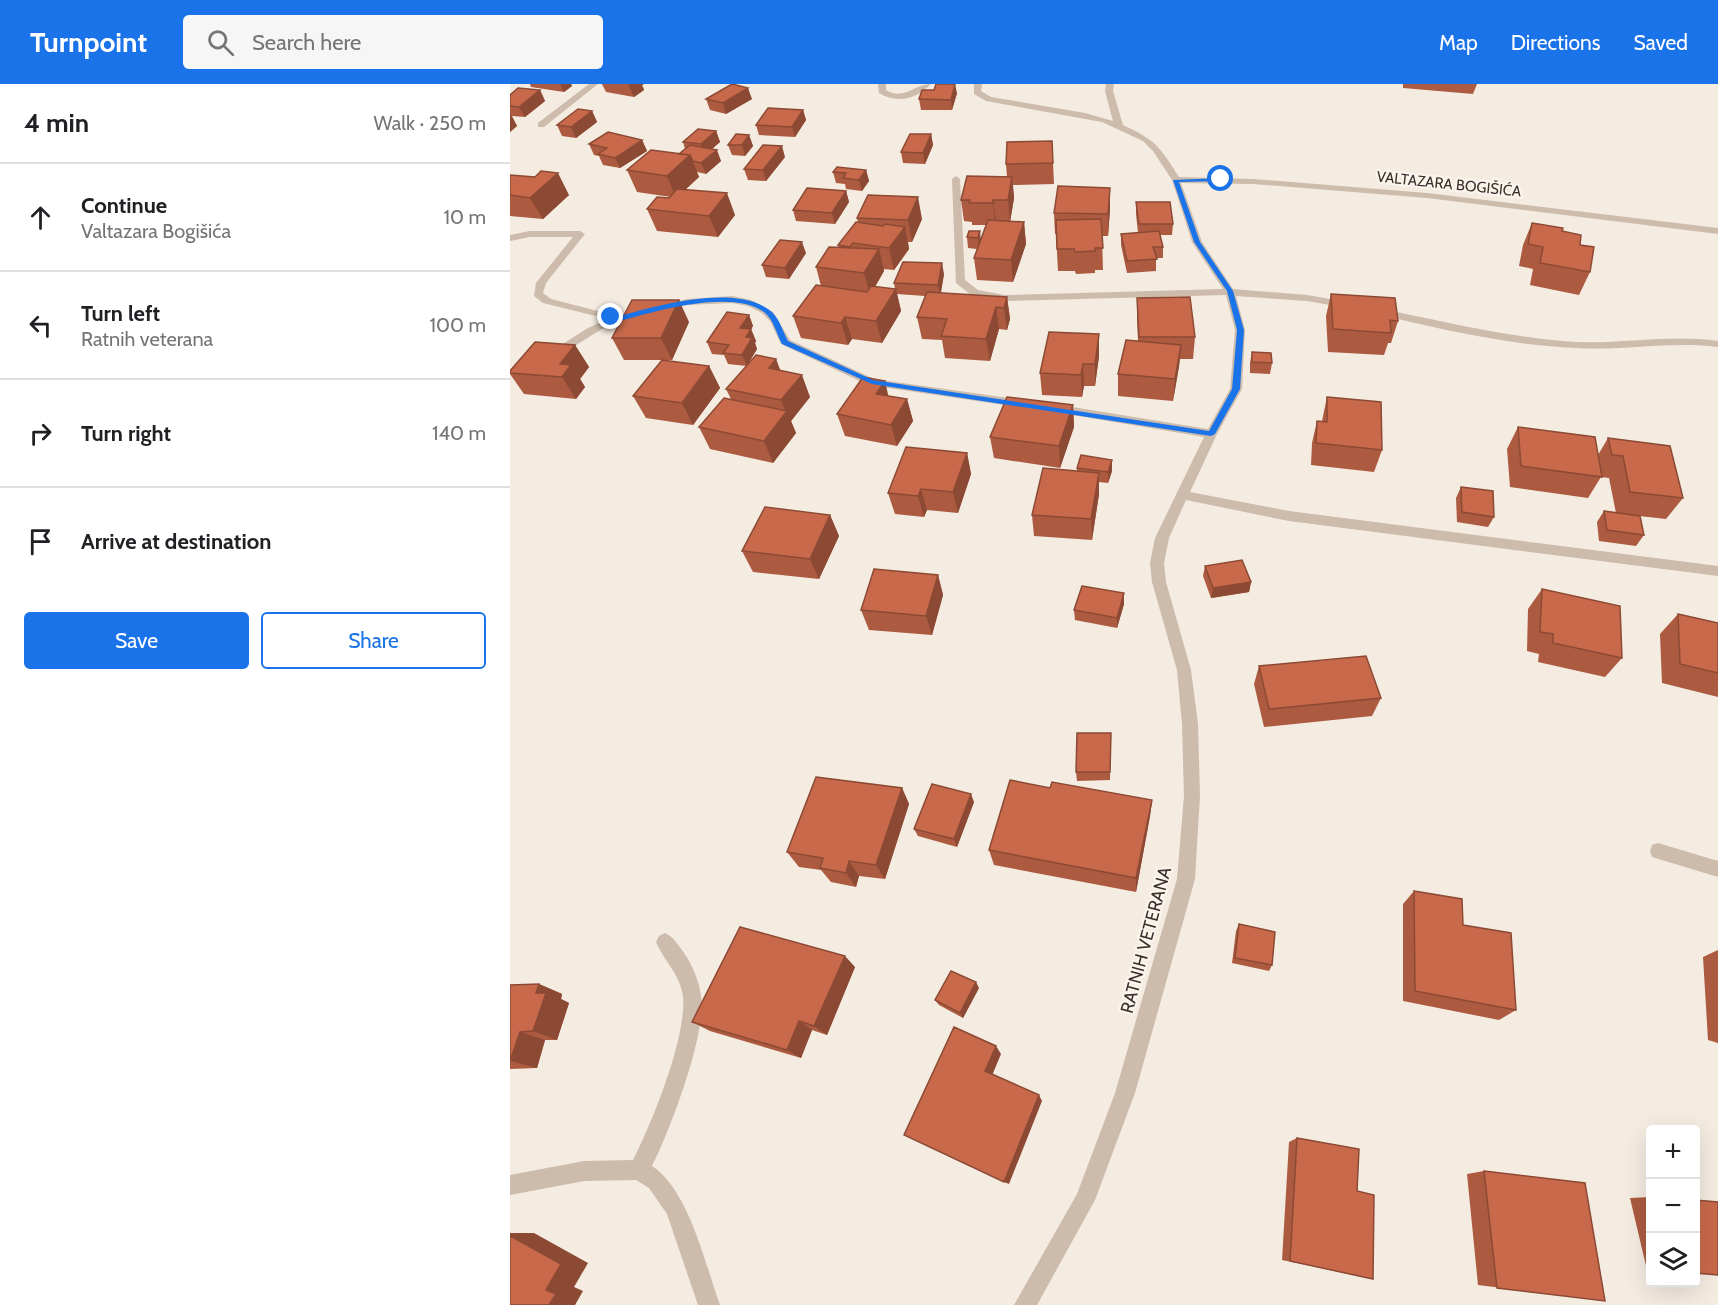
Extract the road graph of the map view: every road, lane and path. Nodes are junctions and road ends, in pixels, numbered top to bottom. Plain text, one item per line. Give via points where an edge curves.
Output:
1 (594, 84) edge
2 (882, 84) edge
3 (927, 84) edge
4 (978, 84) edge
5 (1110, 84) edge
6 (541, 125) dead end
7 (1119, 126) junction
8 (956, 179) dead end
9 (1176, 180) junction
10 (1718, 231) edge
11 (510, 238) edge
12 (1230, 291) junction
13 (616, 320) junction
14 (1718, 344) edge
15 (541, 362) edge
16 (1211, 434) junction
17 (1183, 495) junction
18 (1718, 571) edge
19 (1658, 851) dead end
20 (1718, 869) edge
21 (665, 942) dead end
22 (639, 1170) junction
23 (510, 1185) edge
24 (709, 1305) edge
25 (1025, 1305) edge

1 - 6 street
2 - 3 street via 886,94 900,96 919,92
4 - 7 street, RATNIH VETERANA via 976,92 989,99 1085,115
5 - 7 street
7 - 9 street, RATNIH VETERANA via 1151,144
8 - 12 street via 960,281 975,293 1048,298
9 - 10 street, VALTAZARA BOGIŠIĆA via 1221,179 1388,192
9 - 12 street, RATNIH VETERANA via 1197,242
11 - 13 street via 580,234 541,283 538,294 547,301
12 - 14 street via 1306,297 1572,345 1683,339
12 - 16 street, RATNIH VETERANA via 1240,330 1236,389
13 - 15 street
13 - 16 street via 675,304 739,300 765,309 774,318 785,342 872,382
16 - 17 street, RATNIH VETERANA
17 - 18 street via 1289,516
17 - 25 street, RATNIH VETERANA via 1162,538 1157,563 1184,670 1190,724 1192,795 1186,879 1125,1093 1085,1200
19 - 20 street
21 - 22 street via 683,967 692,995 691,1024 661,1126
22 - 23 street via 584,1171
22 - 24 street via 656,1181 675,1208

